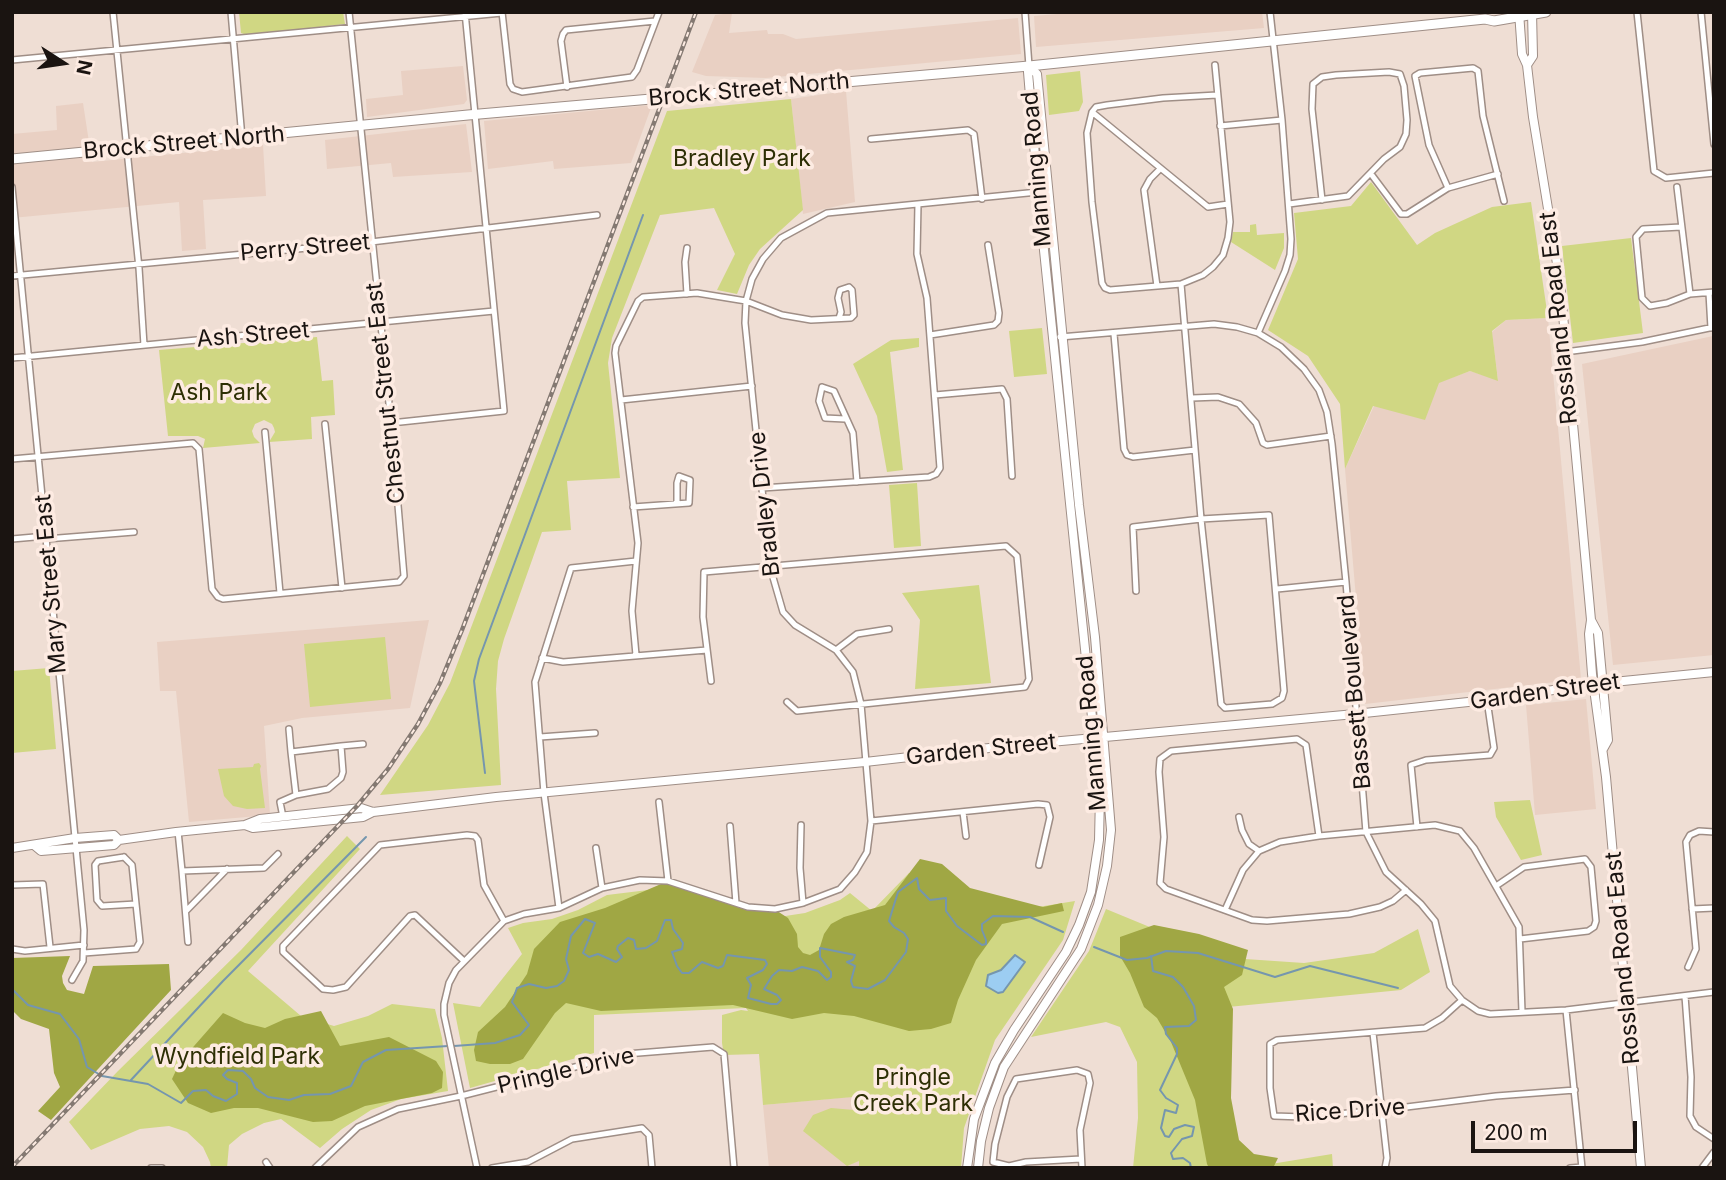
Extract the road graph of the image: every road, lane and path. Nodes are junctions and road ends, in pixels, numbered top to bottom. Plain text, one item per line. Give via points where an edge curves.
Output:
1 (113, 12) edge
2 (231, 12) edge
3 (349, 12) edge
4 (659, 12) edge
5 (1025, 12) edge
6 (1270, 12) edge
7 (1546, 12) edge
8 (1637, 12) edge
9 (1701, 12) edge
10 (502, 13) edge
11 (1532, 14) edge
12 (466, 15) edge
13 (1519, 15) edge
14 (1488, 16) edge
15 (655, 21) junction
16 (350, 29) junction
17 (233, 40) junction
18 (1272, 42) junction
19 (116, 51) junction
20 (12, 61) edge
21 (1215, 65) dead end
22 (1527, 65) junction
23 (1029, 66) junction
24 (567, 88) junction
25 (1217, 94) junction
26 (1093, 112) junction
27 (475, 114) junction
28 (1282, 120) junction
29 (359, 126) junction
30 (1220, 126) junction
31 (242, 138) junction
32 (871, 139) dead end
33 (1714, 144) edge
34 (126, 149) junction
35 (12, 159) edge
36 (1160, 169) junction
37 (1714, 173) edge
38 (1371, 174) junction
39 (1498, 174) junction
40 (12, 187) edge
41 (1677, 187) dead end
42 (1448, 188) junction
43 (1048, 191) junction
44 (1038, 192) junction
45 (982, 199) junction
46 (1322, 200) junction
47 (1504, 201) dead end
48 (918, 204) junction
49 (1228, 204) junction
50 (1289, 204) junction
51 (597, 215) dead end
52 (1681, 227) junction
53 (486, 228) junction
54 (371, 242) junction
55 (988, 245) dead end
56 (687, 248) dead end
57 (138, 263) junction
58 (12, 276) edge
59 (20, 276) junction
60 (1181, 284) junction
61 (1157, 286) junction
62 (1711, 293) edge
63 (687, 294) junction
64 (1689, 294) junction
65 (746, 301) junction
66 (494, 311) junction
67 (839, 318) junction
68 (380, 324) junction
69 (1185, 327) junction
70 (1713, 328) edge
71 (1258, 333) junction
72 (1114, 334) junction
73 (930, 335) junction
74 (1058, 337) junction
75 (144, 345) junction
76 (1565, 352) junction
77 (28, 357) junction
78 (12, 358) edge
79 (752, 386) junction
80 (935, 396) junction
81 (1192, 398) junction
82 (621, 400) junction
83 (845, 419) junction
84 (391, 423) junction
85 (325, 424) dead end
86 (265, 432) dead end
87 (1331, 436) junction
88 (1195, 450) junction
89 (38, 456) junction
90 (12, 459) edge
91 (1012, 476) dead end
92 (857, 482) junction
93 (762, 488) junction
94 (677, 503) junction
95 (633, 507) junction
96 (1201, 519) junction
97 (134, 531) dead end
98 (46, 537) junction
99 (12, 539) edge
100 (636, 561) junction
101 (770, 567) junction
102 (1346, 582) junction
103 (342, 588) junction
104 (1277, 589) junction
105 (1136, 591) dead end
106 (280, 593) junction
107 (889, 629) dead end
108 (707, 650) junction
109 (836, 650) junction
110 (636, 655) junction
111 (542, 658) junction
112 (1714, 672) edge
113 (711, 681) dead end
114 (1597, 684) junction
115 (1487, 700) junction
116 (787, 702) dead end
117 (861, 704) junction
118 (1355, 714) junction
119 (289, 729) dead end
120 (595, 733) dead end
121 (540, 737) junction
122 (1093, 737) junction
123 (1103, 737) junction
124 (363, 744) dead end
125 (341, 746) junction
126 (291, 752) junction
127 (865, 762) junction
128 (544, 793) junction
129 (296, 795) junction
130 (659, 802) dead end
131 (373, 812) junction
132 (963, 812) junction
133 (283, 817) junction
134 (1239, 817) dead end
135 (871, 821) junction
136 (245, 825) junction
137 (801, 825) dead end
138 (273, 826) junction
139 (730, 826) dead end
140 (1417, 827) junction
141 (178, 831) junction
142 (1366, 832) junction
143 (1714, 832) edge
144 (966, 836) dead end
145 (1319, 836) junction
146 (76, 843) junction
147 (12, 848) edge
148 (596, 848) dead end
149 (1259, 851) junction
150 (278, 854) dead end
151 (1039, 865) dead end
152 (227, 869) junction
153 (182, 871) junction
154 (668, 881) junction
155 (12, 885) edge
156 (1496, 886) junction
157 (602, 887) junction
158 (1406, 890) junction
159 (736, 903) junction
160 (803, 903) junction
161 (136, 904) junction
162 (559, 908) junction
163 (1714, 908) edge
164 (1692, 909) junction
165 (186, 911) junction
166 (1225, 911) junction
167 (505, 920) junction
168 (1520, 939) junction
169 (188, 942) dead end
170 (84, 945) junction
171 (50, 947) junction
172 (12, 949) edge
173 (84, 953) junction
174 (464, 961) junction
175 (1688, 967) dead end
176 (72, 980) dead end
177 (1714, 992) edge
178 (1685, 996) junction
179 (1462, 1000) junction
180 (1627, 1003) junction
181 (1566, 1010) junction
182 (1522, 1012) junction
183 (1373, 1032) junction
184 (1575, 1090) junction
185 (461, 1096) junction
186 (1382, 1110) junction
187 (1714, 1139) edge
188 (1714, 1152) edge
189 (1081, 1159) junction
190 (266, 1162) dead end
191 (1582, 1167) edge
192 (151, 1168) edge
193 (162, 1168) edge
194 (270, 1168) edge
195 (315, 1168) edge
196 (477, 1168) edge
197 (492, 1168) edge
198 (652, 1168) edge
199 (734, 1168) edge
200 (967, 1168) edge
201 (978, 1168) edge
202 (1082, 1168) edge
203 (1385, 1168) edge
204 (1570, 1168) edge
205 (1641, 1168) edge
206 (1702, 1168) edge

1 - 19 street
2 - 17 street
3 - 16 street, Chestnut Street East
4 - 15 street
5 - 23 street
6 - 18 street
7 - 11 main road, Brock Street North
8 - 37 street via 1654,172 1667,178
9 - 33 street
10 - 12 street
10 - 24 street via 513,89
11 - 13 main road, Brock Street North
11 - 22 main road via 1533,56
12 - 16 street
12 - 27 street
13 - 14 main road, Brock Street North via 1494,21
13 - 22 main road, Rossland Road East
14 - 18 main road, Brock Street North
15 - 24 street via 632,77
15 - 24 street via 566,30 561,41
16 - 17 street
16 - 29 street, Chestnut Street East
17 - 19 street
17 - 31 street
18 - 23 main road, Brock Street North
18 - 28 street
19 - 20 street
19 - 34 street
21 - 25 street
22 - 76 main road, Rossland Road East via 1560,282
23 - 27 main road, Brock Street North
23 - 43 main road, Manning Road via 1037,74
23 - 44 main road, Manning Road
25 - 26 street via 1107,105
25 - 30 street
26 - 36 street
26 - 61 street via 1087,133 1102,283 1110,290
27 - 29 main road, Brock Street North
27 - 53 street
28 - 30 street
28 - 50 street
29 - 31 main road, Brock Street North
29 - 54 street, Chestnut Street East
30 - 49 street
31 - 34 main road, Brock Street North
32 - 45 street via 974,134
34 - 35 main road, Brock Street North
34 - 57 street
36 - 49 street via 1208,207
36 - 61 street via 1144,190
38 - 42 street via 1401,214
38 - 46 street via 1348,196
38 - 46 street via 1400,147 1406,134 1400,74 1322,77 1313,84 1311,95
39 - 42 street
39 - 42 street via 1483,116 1478,71 1420,73 1415,76 1429,145
39 - 47 street
40 - 59 street, Mary Street East
41 - 52 street
43 - 44 street, Bradley Drive
43 - 74 main road, Manning Road
44 - 45 street, Bradley Drive
44 - 74 main road, Manning Road
45 - 48 street, Bradley Drive
46 - 50 street
48 - 65 street, Bradley Drive via 827,213 802,226 781,238 763,259
48 - 73 street via 917,254 928,298
49 - 60 street via 1230,229 1223,255 1203,275
50 - 71 street via 1290,255
51 - 53 street, Perry Street
52 - 64 street
52 - 64 street via 1643,229 1636,237 1642,298 1650,306
53 - 54 street, Perry Street
53 - 66 street
54 - 57 street, Perry Street
54 - 68 street, Chestnut Street East
55 - 73 street via 998,321 994,326
56 - 63 street
57 - 59 street, Perry Street
57 - 75 street
58 - 59 street, Perry Street
59 - 77 street, Mary Street East
60 - 61 street
60 - 69 street
62 - 64 street
62 - 70 street
63 - 65 street
63 - 82 street via 638,301 616,346
65 - 67 street via 792,317
65 - 79 street, Bradley Drive
66 - 68 street, Ash Street
66 - 84 street via 504,411
67 - 67 street via 854,315 849,287 840,290
68 - 75 street, Ash Street
68 - 84 street, Chestnut Street East
69 - 71 street, Bassett Boulevard via 1214,324
69 - 72 street, Bassett Boulevard
69 - 81 street
70 - 76 street
71 - 87 street, Bassett Boulevard via 1281,347 1319,390
72 - 74 street, Bassett Boulevard
72 - 88 street via 1127,455
73 - 80 street
74 - 122 main road, Manning Road
74 - 123 main road, Manning Road
75 - 77 street, Ash Street
76 - 114 main road, Rossland Road East via 1591,620 1588,634
77 - 78 street, Ash Street
77 - 89 street, Mary Street East
79 - 82 street
79 - 93 street, Bradley Drive
80 - 91 street via 1002,389 1007,399
80 - 92 street via 940,468 936,474
81 - 87 street via 1219,397 1239,404 1256,423 1266,445
81 - 88 street
82 - 95 street
83 - 83 street via 834,391 822,387 819,401 825,418
83 - 92 street via 853,433
84 - 103 street, Chestnut Street East via 404,576 399,582
85 - 103 street
86 - 106 street
87 - 102 street, Bassett Boulevard
88 - 96 street
89 - 90 street
89 - 98 street, Mary Street East
89 - 106 street via 189,442 197,445 214,594 223,599
92 - 93 street
93 - 101 street, Bradley Drive
94 - 94 street via 689,503 690,480 679,477
94 - 95 street
95 - 100 street
96 - 104 street via 1269,515
96 - 104 street via 1225,708 1272,704 1282,698
96 - 105 street via 1133,527
97 - 98 street
98 - 99 street
98 - 146 street, Mary Street East
100 - 110 street via 632,611
100 - 111 street via 571,568
101 - 108 street via 704,572
101 - 109 street, Bradley Drive via 783,612 795,625
101 - 117 street via 1006,546 1017,555 1029,679 1025,687
102 - 104 street
102 - 118 street, Bassett Boulevard
103 - 106 street
107 - 109 street via 857,634
108 - 110 street
108 - 113 street
109 - 117 street, Bradley Drive via 853,672
110 - 111 street via 563,662
111 - 121 street via 535,682
112 - 114 main road, Garden Street
114 - 115 main road, Garden Street
114 - 180 main road, Rossland Road East
115 - 118 main road, Garden Street
115 - 140 street via 1494,748 1490,755 1411,765
116 - 117 street via 797,710
117 - 127 street, Bradley Drive
118 - 123 main road, Garden Street
118 - 142 street, Bassett Boulevard
119 - 126 street
120 - 121 street
121 - 128 street
122 - 123 main road, Garden Street
122 - 127 main road, Garden Street
122 - 200 main road, Manning Road via 1100,817 1091,892 1066,952 995,1063 974,1119
123 - 201 main road, Manning Road via 1111,830 1098,905 1081,949 1004,1067 989,1108
124 - 125 street
125 - 126 street
125 - 129 street via 341,778 328,789
126 - 129 street
127 - 128 main road, Garden Street
127 - 135 street, Bradley Drive
128 - 131 main road, Garden Street
128 - 162 street
129 - 133 street via 280,802
130 - 154 street
131 - 133 main road, Garden Street via 361,808
131 - 138 main road, Garden Street via 363,817
132 - 135 street
132 - 144 street
132 - 151 street via 1047,805 1050,817
133 - 136 main road, Garden Street
133 - 138 main road
134 - 149 street via 1249,844
135 - 160 street, Bradley Drive via 867,852 855,872 840,889
136 - 138 main road, Garden Street
136 - 141 main road, Garden Street
137 - 160 street
139 - 159 street
140 - 142 street
140 - 156 street via 1435,825 1460,831
141 - 146 main road, Garden Street via 119,840 114,835
141 - 153 street
142 - 145 street
142 - 158 street, Bassett Boulevard via 1386,872
143 - 164 street via 1699,831 1686,842
145 - 149 street via 1280,842
145 - 166 street via 1306,745 1297,739 1171,751 1160,759 1164,837 1160,883
146 - 147 main road, Garden Street via 40,842
146 - 170 street, Mary Street East
148 - 157 street
149 - 166 street via 1243,870
150 - 152 street via 264,868
152 - 153 street
152 - 165 street
153 - 165 street
154 - 157 street, Bradley Drive via 640,880
154 - 159 street, Bradley Drive
155 - 171 street via 43,884
156 - 168 street via 1519,927
156 - 168 street via 1524,867 1585,859 1591,867 1594,927
157 - 162 street, Bradley Drive
158 - 166 street via 1380,907 1349,914 1267,921
158 - 179 street, Bassett Boulevard via 1435,922 1450,986
159 - 160 street, Bradley Drive via 775,909
161 - 161 street via 132,865 124,857 98,861 94,871 98,903
161 - 173 street via 136,949
162 - 167 street, Bradley Drive
163 - 164 street
164 - 175 street via 1696,949
165 - 169 street
167 - 174 street
167 - 174 street via 484,885 475,836 454,836 375,848 283,946 283,952 323,989 333,990 346,986 415,915
168 - 182 street
170 - 171 street
170 - 173 street, Mary Street East
171 - 172 street
173 - 176 street, Mary Street East
174 - 185 street via 452,976 444,1015
177 - 178 street
178 - 180 street
178 - 187 street via 1690,1116 1696,1127
179 - 182 street via 1490,1014
179 - 183 street, Rice Drive via 1425,1028
180 - 181 street
180 - 205 main road, Rossland Road East
181 - 182 street
181 - 184 street
183 - 186 street
183 - 186 street, Rice Drive via 1270,1044 1271,1097 1274,1116
184 - 186 street, Rice Drive
184 - 191 street
185 - 195 street, Pringle Drive via 398,1109 358,1127
185 - 196 street
185 - 199 street, Pringle Drive via 626,1054 713,1047 724,1054
186 - 203 street
188 - 206 street
189 - 189 street via 1088,1074 1077,1070 1016,1079 1007,1097 993,1162 1009,1166
189 - 202 street
190 - 194 street
191 - 204 street
192 - 193 street
197 - 198 street via 528,1162 572,1139 642,1128 649,1135

